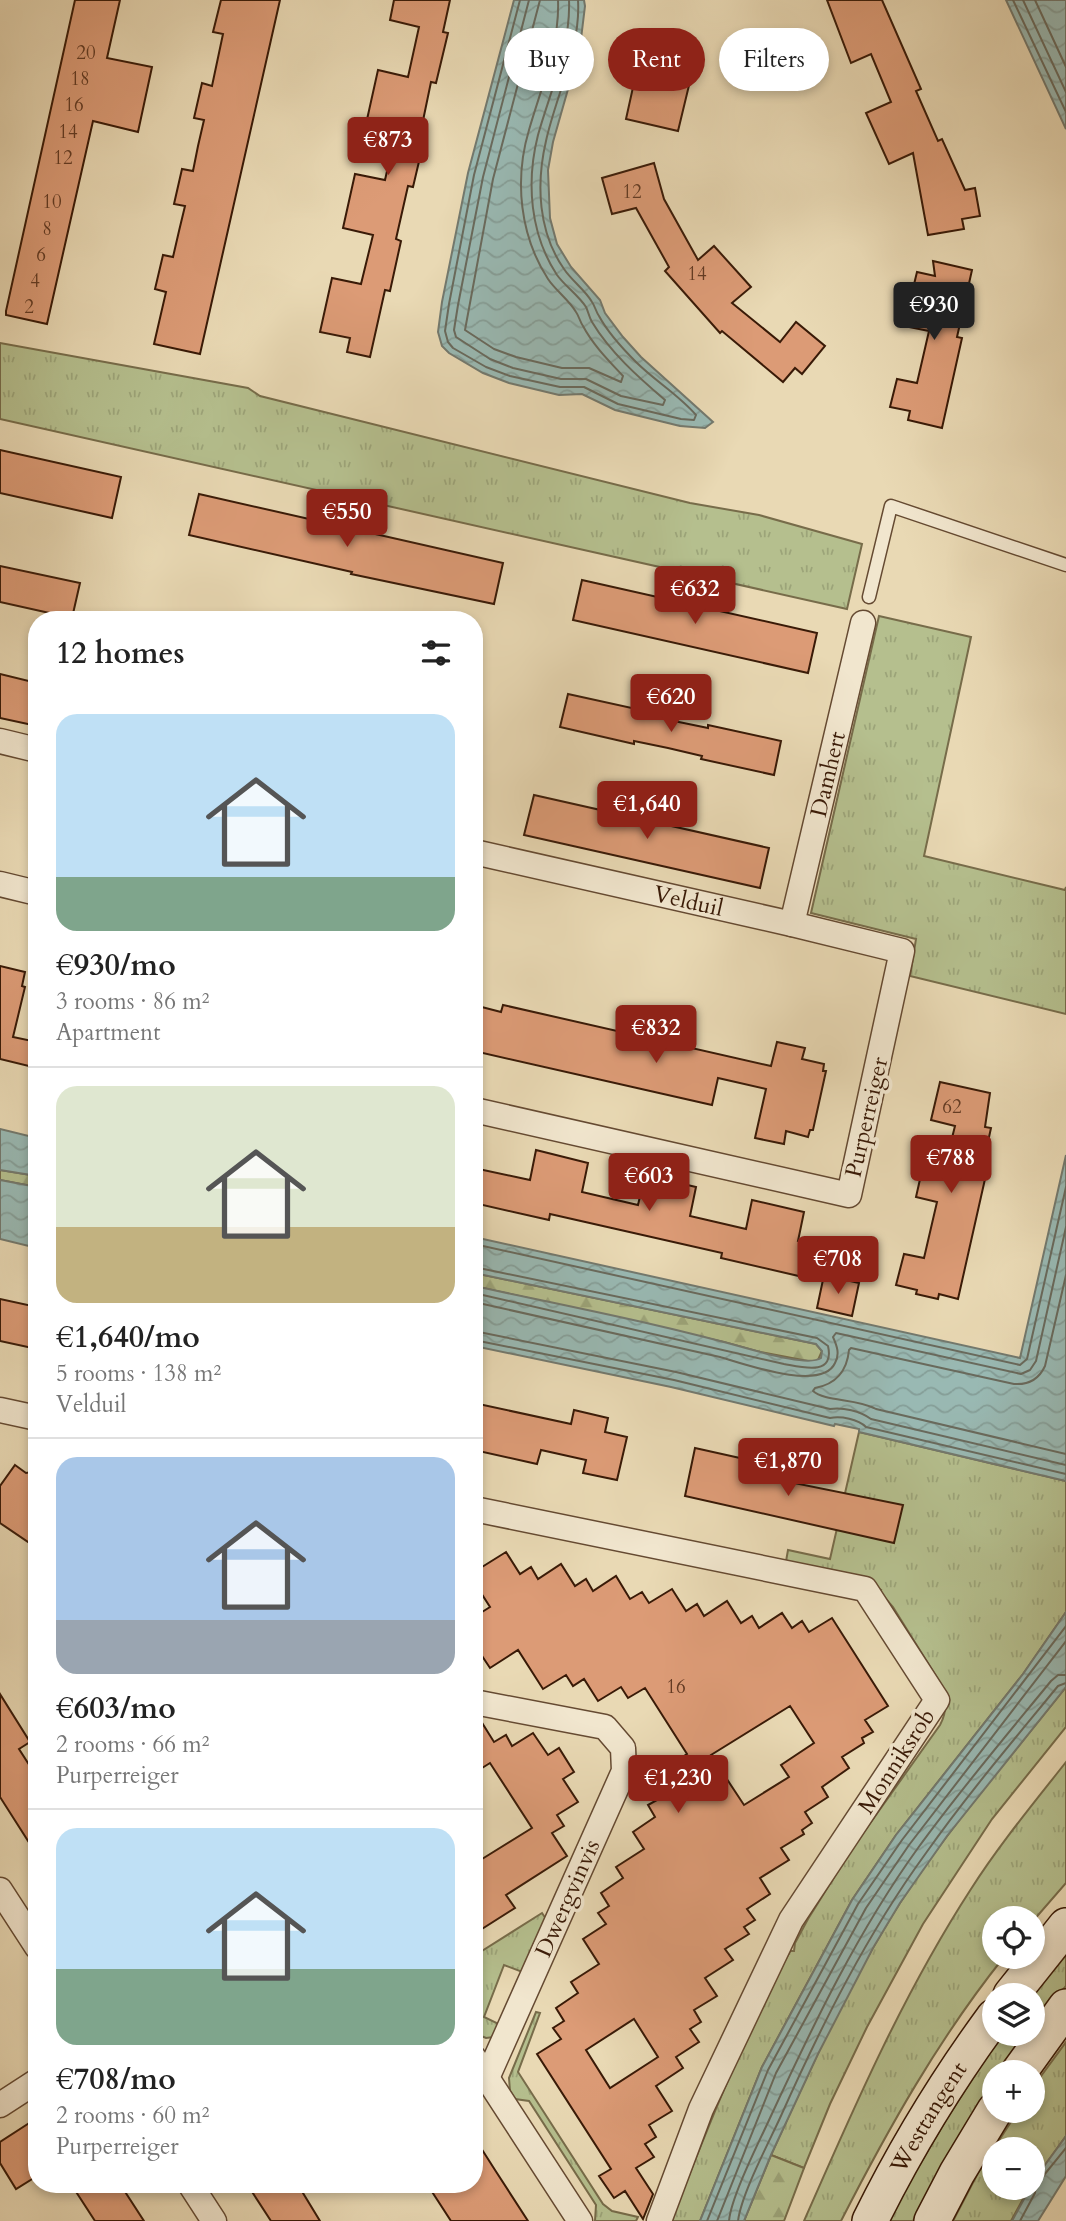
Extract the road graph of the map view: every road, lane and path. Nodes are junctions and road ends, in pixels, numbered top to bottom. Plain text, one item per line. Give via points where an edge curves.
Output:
1 (1066, 565) edge
2 (869, 597) dead end
3 (863, 623) dead end
4 (0, 741) edge
5 (28, 748) edge
6 (483, 854) edge
7 (0, 884) edge
8 (28, 891) edge
9 (792, 924) junction
10 (902, 951) joint
11 (483, 1112) edge
12 (0, 1410) edge
13 (28, 1416) edge
14 (483, 1511) edge
15 (483, 1704) edge
16 (0, 1890) edge
17 (1066, 1926) edge
18 (28, 1933) edge
19 (1021, 1983) edge
20 (1066, 2007) edge
21 (982, 2035) edge
22 (1028, 2060) edge
23 (483, 2064) edge
24 (483, 2071) edge
25 (28, 2087) edge
26 (0, 2105) edge
27 (988, 2123) edge
28 (196, 2193) edge
29 (214, 2221) edge
30 (580, 2221) edge
31 (659, 2221) edge
32 (870, 2221) edge
33 (932, 2221) edge

1 - 2 lane via 891,506
3 - 9 street, Damhert
4 - 5 street
6 - 9 street, Velduil
7 - 8 street
9 - 10 street, Velduil
10 - 11 street, Purperreiger via 849,1195
12 - 13 street
14 - 31 street, Monniksrob via 865,1589 937,1700 791,1920 701,2109
15 - 23 street, Dwergvinvis via 605,1727 624,1748 624,1771
16 - 18 street
17 - 19 main road
20 - 22 main road
21 - 32 main road, Westtangent via 933,2106
24 - 30 street
25 - 26 street
27 - 33 main road
28 - 29 street

